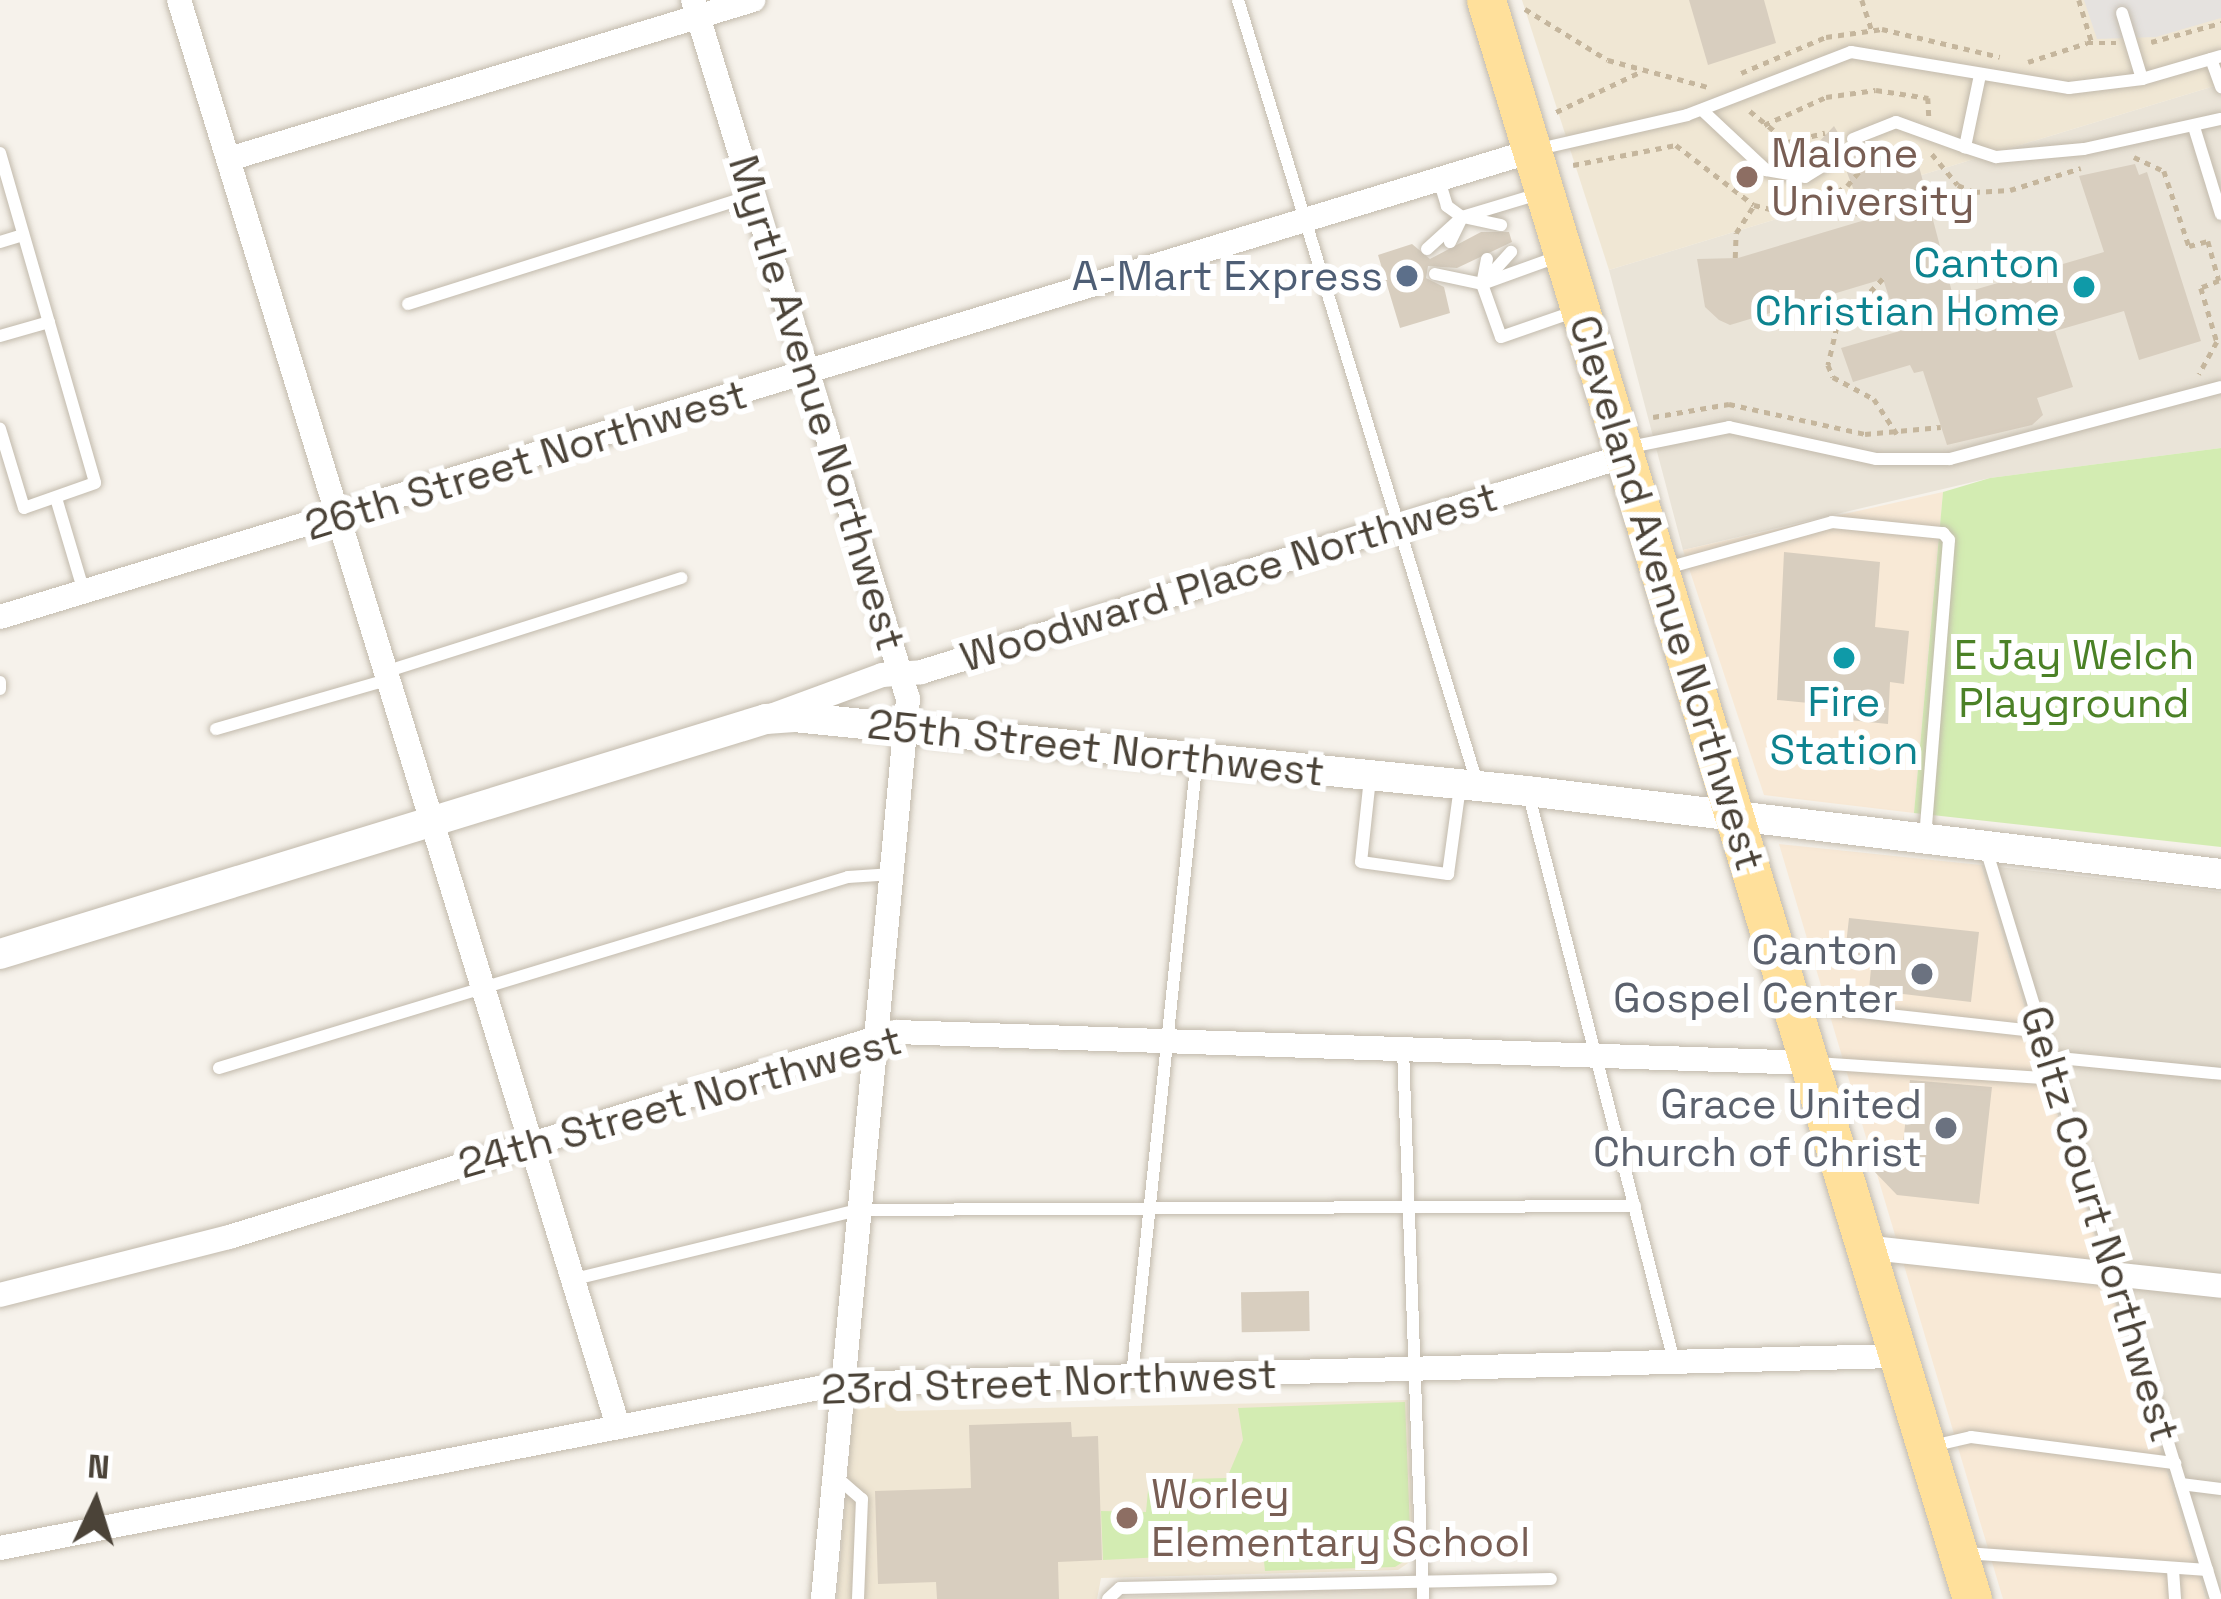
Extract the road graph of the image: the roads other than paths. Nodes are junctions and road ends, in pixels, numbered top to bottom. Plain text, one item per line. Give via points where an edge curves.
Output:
1 (179, 0) edge
2 (753, 0) edge
3 (1238, 0) edge
4 (1486, 0) edge
5 (696, 8) edge
6 (2122, 14) dead end
7 (2216, 57) edge
8 (1980, 75) junction
9 (2142, 80) junction
10 (2221, 87) edge
11 (1702, 110) junction
12 (2221, 119) edge
13 (2194, 127) junction
14 (1853, 139) dead end
15 (1965, 147) junction
16 (1532, 151) junction
17 (0, 154) edge
18 (229, 159) junction
19 (1832, 160) dead end
20 (1558, 178) junction
21 (1439, 179) junction
22 (753, 195) junction
23 (2221, 214) edge
24 (1462, 217) junction
25 (1304, 220) junction
26 (1501, 225) dead end
27 (1477, 233) dead end
28 (23, 235) junction
29 (0, 242) edge
30 (1450, 242) dead end
31 (1426, 249) dead end
32 (1511, 252) dead end
33 (1564, 255) junction
34 (1486, 259) dead end
35 (1458, 268) dead end
36 (1435, 274) dead end
37 (1482, 284) junction
38 (409, 304) dead end
39 (1581, 310) junction
40 (49, 322) junction
41 (0, 336) edge
42 (808, 374) junction
43 (2221, 387) edge
44 (0, 429) edge
45 (1624, 453) junction
46 (56, 498) junction
47 (338, 517) junction
48 (1399, 526) junction
49 (1660, 570) junction
50 (682, 578) dead end
51 (85, 593) junction
52 (0, 617) edge
53 (901, 674) junction
54 (385, 676) junction
55 (766, 719) junction
56 (908, 728) junction
57 (215, 729) dead end
58 (1197, 758) junction
59 (1370, 778) junction
60 (1469, 786) junction
61 (1527, 791) junction
62 (1737, 815) junction
63 (433, 821) junction
64 (1925, 841) junction
65 (1986, 848) junction
66 (894, 874) junction
67 (2221, 874) edge
68 (0, 954) edge
69 (484, 985) junction
70 (1791, 1004) junction
71 (2042, 1032) junction
72 (878, 1037) junction
73 (1167, 1042) junction
74 (1403, 1049) junction
75 (1595, 1056) junction
76 (2049, 1057) junction
77 (1809, 1063) junction
78 (219, 1068) dead end
79 (2221, 1074) edge
80 (2057, 1079) junction
81 (533, 1144) junction
82 (1635, 1206) junction
83 (1148, 1207) junction
84 (1410, 1208) junction
85 (859, 1210) junction
86 (1863, 1247) junction
87 (2118, 1274) junction
88 (575, 1279) junction
89 (2221, 1286) edge
90 (0, 1295) edge
91 (1896, 1356) junction
92 (1674, 1360) junction
93 (1417, 1369) junction
94 (1132, 1377) junction
95 (839, 1384) junction
96 (618, 1426) junction
97 (1925, 1448) junction
98 (2175, 1463) junction
99 (833, 1473) junction
100 (2181, 1484) junction
101 (2221, 1489) edge
102 (0, 1548) edge
103 (1958, 1553) junction
104 (2173, 1570) junction
105 (2207, 1570) junction
106 (1551, 1579) dead end
107 (1422, 1582) junction
108 (823, 1599) edge
109 (858, 1599) edge
110 (1108, 1599) edge
111 (1423, 1599) edge
112 (1972, 1599) edge
113 (2176, 1599) edge
114 (2216, 1599) edge

1 - 18 street
2 - 5 street
3 - 25 lane
4 - 16 main road, Cleveland Avenue Northwest
5 - 18 street
5 - 22 street, Myrtle Avenue Northwest
6 - 9 lane
7 - 9 lane
7 - 10 lane
8 - 9 lane via 2069,88
8 - 11 lane via 1851,52
8 - 15 lane
11 - 16 lane
11 - 19 lane via 1766,170 1785,176
12 - 13 lane
13 - 15 lane via 2032,156
13 - 23 lane
14 - 15 lane via 1896,122
16 - 20 main road, Cleveland Avenue Northwest
16 - 21 street, 26th Street Northwest
17 - 28 lane
18 - 47 street
20 - 24 lane
20 - 33 main road, Cleveland Avenue Northwest
21 - 24 lane via 1447,206
21 - 25 street, 26th Street Northwest
22 - 38 lane
22 - 42 street, Myrtle Avenue Northwest
24 - 26 lane
24 - 27 lane
24 - 30 lane
24 - 31 lane
25 - 42 street, 26th Street Northwest
25 - 48 lane
28 - 29 lane
28 - 40 lane
32 - 37 lane
33 - 37 lane
33 - 39 main road, Cleveland Avenue Northwest
34 - 37 lane
35 - 37 lane
36 - 37 lane
37 - 39 lane via 1501,337
39 - 45 main road, Cleveland Avenue Northwest
40 - 41 lane
40 - 46 lane via 95,483
42 - 47 street, 26th Street Northwest
42 - 53 street, Myrtle Avenue Northwest
43 - 45 lane via 1950,459 1876,460 1729,427
44 - 46 lane via 24,508
45 - 48 street, Woodward Place Northwest
45 - 49 main road, Cleveland Avenue Northwest
46 - 51 lane
47 - 51 street, 26th Street Northwest
47 - 54 street
48 - 53 street, Woodward Place Northwest
48 - 60 lane
49 - 62 main road, Cleveland Avenue Northwest
49 - 64 lane via 1832,522 1943,533 1949,541
50 - 54 lane
51 - 52 street, 26th Street Northwest
53 - 55 street, Woodward Place Northwest
53 - 56 street, Myrtle Avenue Northwest
54 - 57 lane
54 - 63 street
55 - 56 street, 25th Street Northwest
55 - 63 street, 25th Street Northwest
56 - 58 street, 25th Street Northwest
56 - 66 street, Myrtle Avenue Northwest
58 - 59 street, 25th Street Northwest
58 - 73 lane
59 - 60 street, 25th Street Northwest
59 - 60 lane via 1364,866 1448,874
60 - 61 street, 25th Street Northwest
61 - 62 street, 25th Street Northwest
61 - 75 lane
62 - 64 street, 25th Street Northwest
62 - 70 main road, Cleveland Avenue Northwest
63 - 68 street, 25th Street Northwest
63 - 69 street
64 - 65 street, 25th Street Northwest
65 - 67 street, 25th Street Northwest
65 - 71 lane, Geltz Court Northwest
66 - 69 lane via 848,877
66 - 72 street, Myrtle Avenue Northwest
69 - 78 lane
69 - 81 street
70 - 71 lane
70 - 77 main road, Cleveland Avenue Northwest
71 - 76 lane, Geltz Court Northwest
72 - 73 street, 24th Street Northwest via 915,1031
72 - 81 street, 24th Street Northwest
72 - 85 street, Myrtle Avenue Northwest
73 - 74 street, 24th Street Northwest
73 - 83 lane
74 - 75 street, 24th Street Northwest
74 - 84 lane
75 - 77 street, 24th Street Northwest
75 - 82 lane
76 - 79 lane
76 - 80 lane, Geltz Court Northwest
77 - 80 lane
77 - 86 main road, Cleveland Avenue Northwest
80 - 87 lane, Geltz Court Northwest
81 - 88 street
81 - 90 street, 24th Street Northwest via 209,1243
82 - 84 lane
82 - 92 lane
83 - 84 lane
83 - 85 lane
83 - 94 lane
84 - 93 lane
85 - 88 lane
85 - 95 street, Myrtle Avenue Northwest
86 - 87 street
86 - 91 main road, Cleveland Avenue Northwest
87 - 89 street
87 - 98 lane, Geltz Court Northwest
88 - 96 street
91 - 92 street, 23rd Street Northwest
91 - 97 main road, Cleveland Avenue Northwest
92 - 93 street, 23rd Street Northwest
93 - 94 street, 23rd Street Northwest
93 - 107 lane
94 - 95 street, 23rd Street Northwest
95 - 96 street, 23rd Street Northwest
95 - 99 street, Myrtle Avenue Northwest
96 - 102 street, 23rd Street Northwest
97 - 98 lane via 1971,1437
97 - 103 main road, Cleveland Avenue Northwest
98 - 100 lane, Geltz Court Northwest
99 - 108 street, Myrtle Avenue Northwest
99 - 109 lane via 862,1499
100 - 101 lane
100 - 105 lane, Geltz Court Northwest
103 - 104 lane
103 - 112 main road, Cleveland Avenue Northwest
104 - 105 lane
104 - 113 lane
105 - 114 lane, Geltz Court Northwest
106 - 107 lane
107 - 110 lane via 1120,1588
107 - 111 lane

